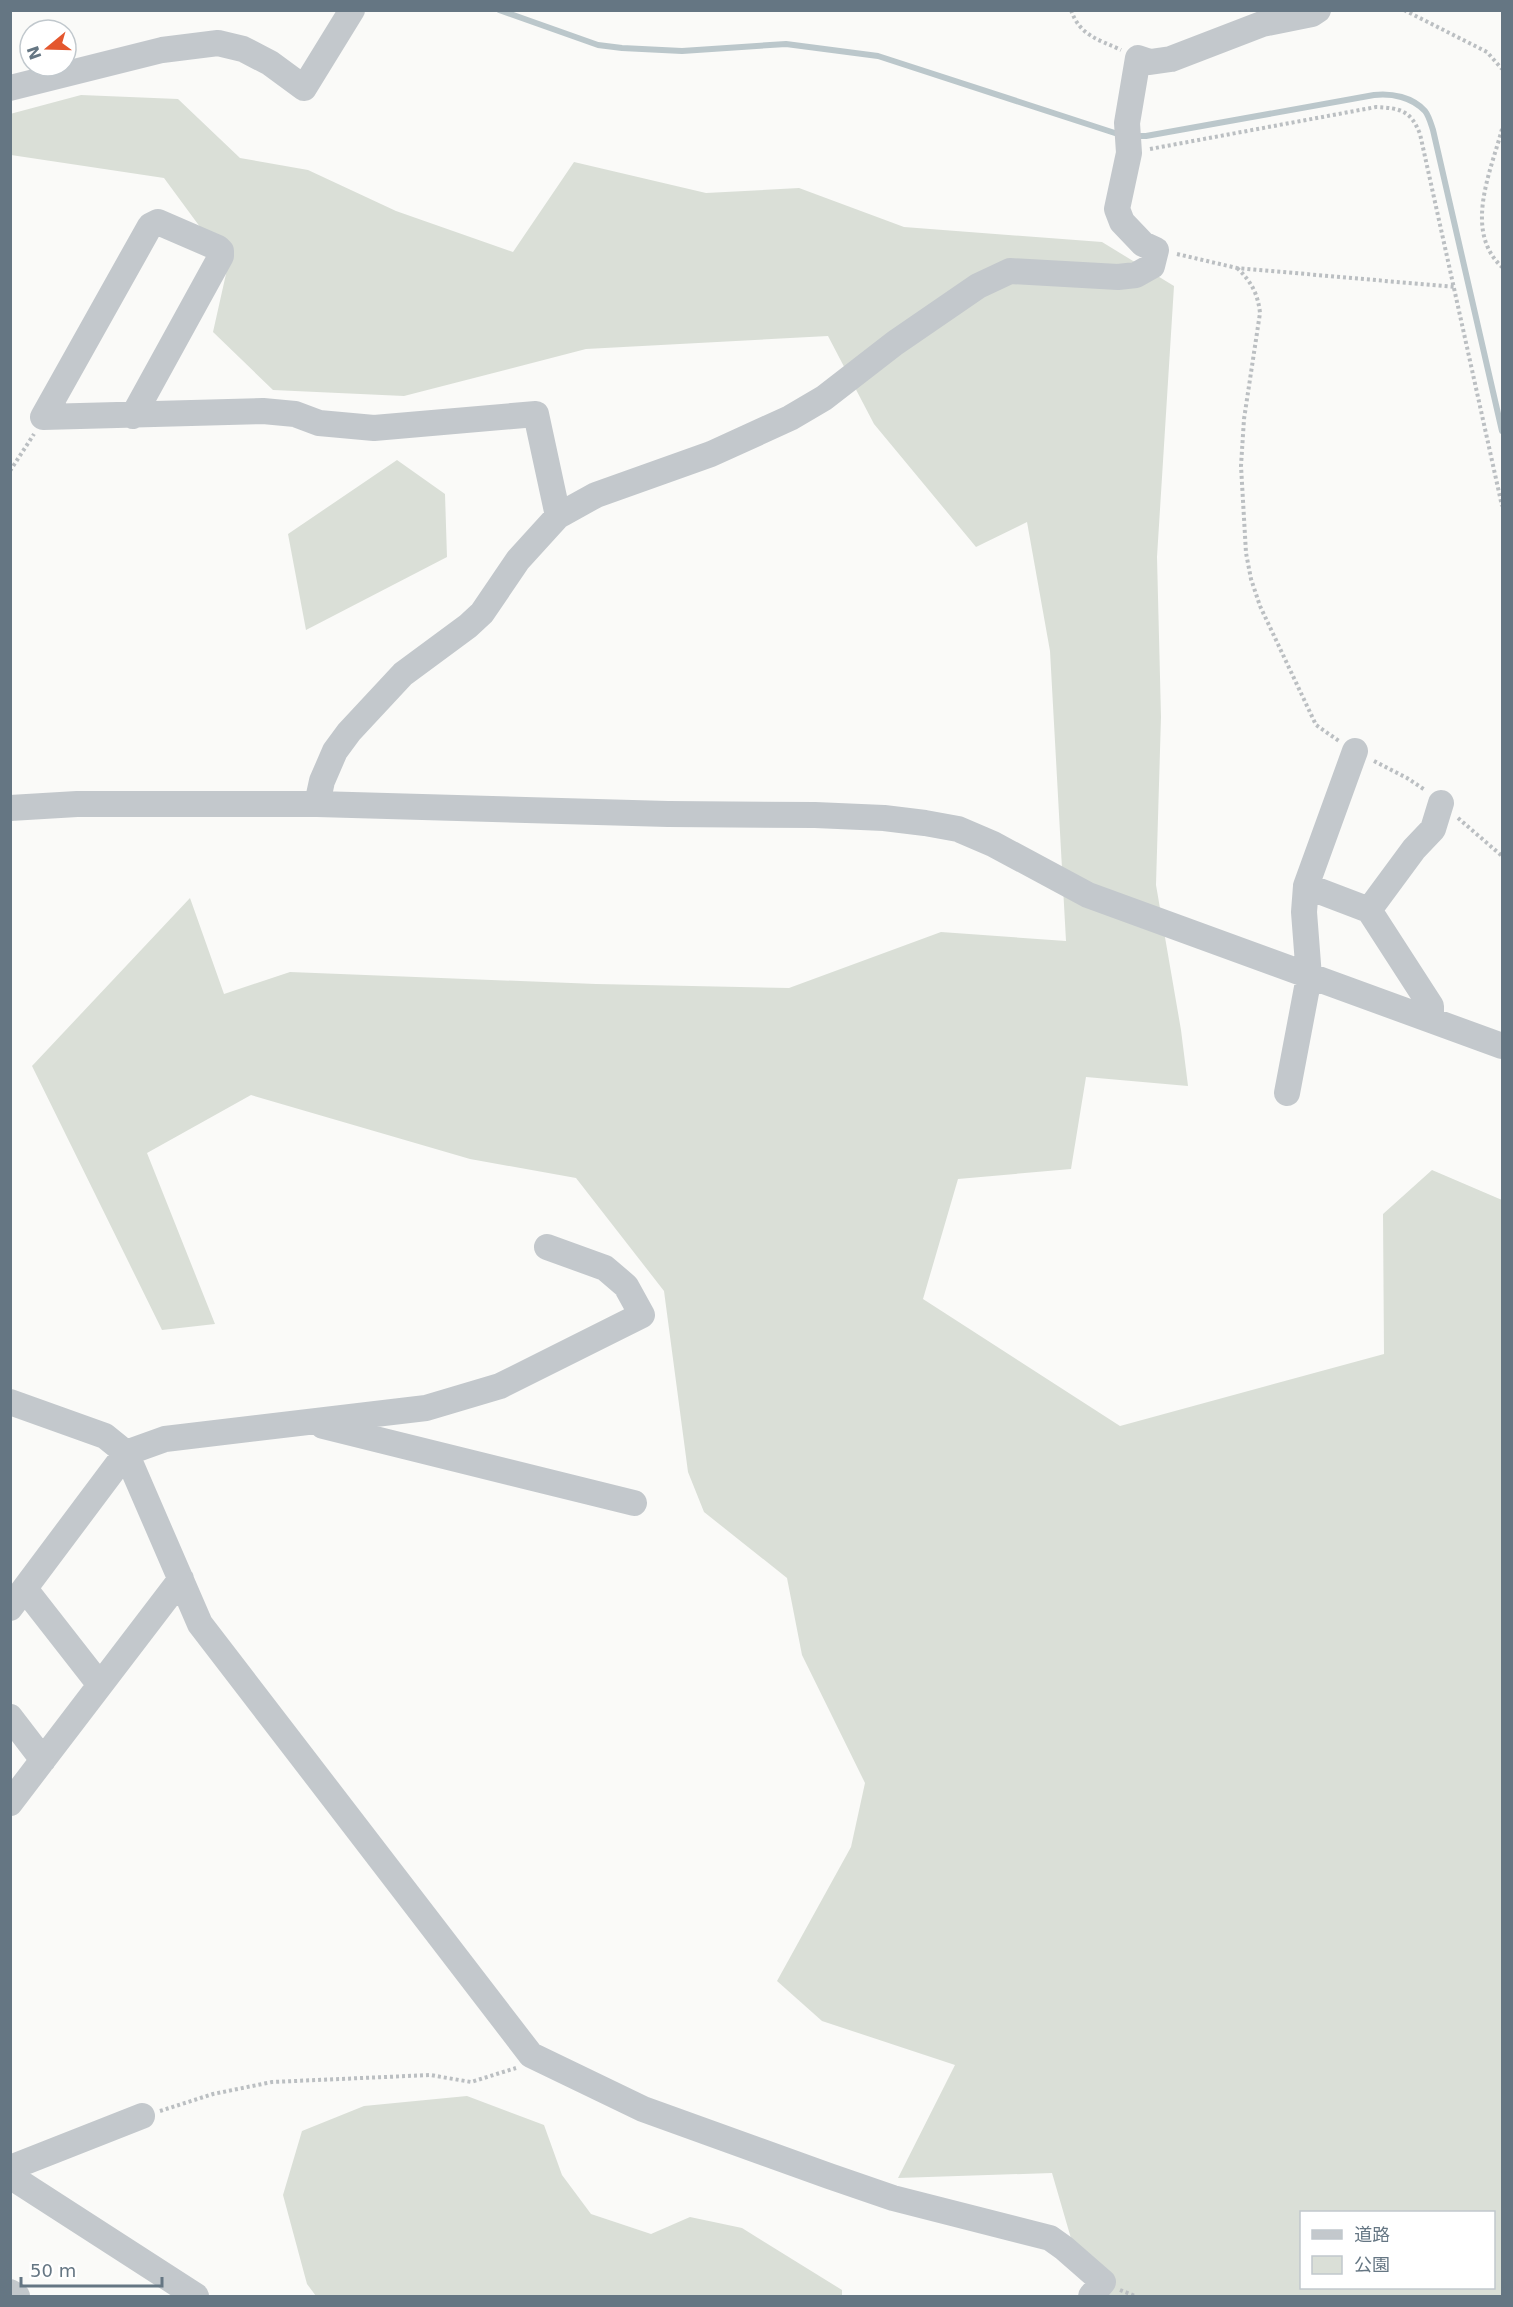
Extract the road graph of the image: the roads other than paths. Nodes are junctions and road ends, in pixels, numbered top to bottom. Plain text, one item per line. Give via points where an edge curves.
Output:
1 (352, 10) edge
2 (1318, 10) edge
3 (10, 88) edge
4 (133, 416) junction
5 (558, 516) junction
6 (1355, 751) road end
7 (1441, 803) road end
8 (317, 804) junction
9 (10, 808) edge
10 (1306, 886) junction
11 (1369, 910) junction
12 (1309, 977) junction
13 (1431, 1020) junction
14 (1503, 1047) edge
15 (1287, 1093) dead end
16 (547, 1247) dead end
17 (10, 1402) edge
18 (308, 1422) junction
19 (126, 1453) junction
20 (634, 1503) dead end
21 (181, 1579) junction
22 (18, 1598) edge
23 (100, 1685) junction
24 (10, 1717) edge
25 (43, 1760) junction
26 (10, 1803) edge
27 (142, 2116) road end
28 (10, 2168) edge
29 (10, 2176) edge
30 (10, 2292) edge
31 (17, 2296) edge
32 (196, 2296) edge
33 (1091, 2296) edge

1 - 3 street via 304,88 270,63 243,49 218,43 162,50
2 - 5 street via 1262,24 1171,59 1150,62 1138,58 1127,123 1129,153 1117,209 1122,222 1143,244 1155,250 1152,266 1136,275 1118,277 1010,271 978,286 824,398 790,418 711,454 596,495
4 - 4 street via 43,417 150,226 158,222 218,248 221,256
4 - 5 street via 263,411 295,414 319,423 374,428 536,414
5 - 8 street via 518,560 482,613 403,674 349,732 322,781
6 - 10 street
7 - 11 street via 1433,829
8 - 9 street via 77,804
8 - 12 street via 815,815 925,823 958,829 1088,895
10 - 11 street
10 - 12 street
11 - 13 street via 1431,1006
12 - 13 street
12 - 15 street
13 - 14 street
16 - 18 street via 605,1268 626,1286 642,1315 500,1386 426,1408
17 - 19 street via 105,1436
18 - 19 street via 165,1439
18 - 20 street
19 - 21 street
19 - 22 street
21 - 23 street
21 - 33 street via 200,1624 531,2055 643,2109 829,2176 892,2198 1050,2238 1103,2283
22 - 23 street
23 - 25 street
24 - 25 street
25 - 26 street
27 - 28 street
29 - 32 street
30 - 31 street

